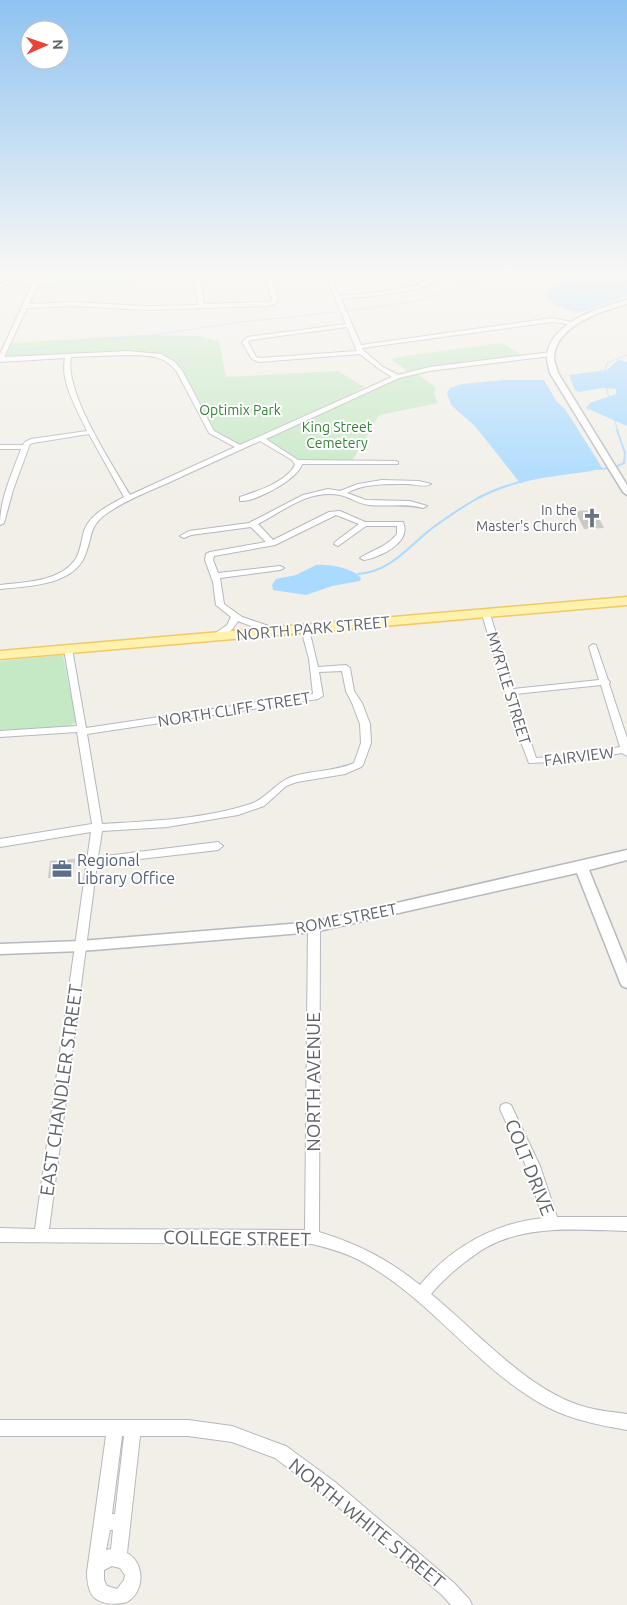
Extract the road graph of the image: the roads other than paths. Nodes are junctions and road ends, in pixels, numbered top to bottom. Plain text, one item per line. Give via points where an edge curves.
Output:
1 (6, 349) edge
2 (249, 349) edge
3 (367, 349) edge
4 (553, 349) edge
5 (360, 350) junction
6 (551, 354) junction
7 (69, 355) junction
8 (0, 360) edge
9 (398, 377) junction
10 (91, 432) junction
11 (260, 438) junction
12 (0, 447) edge
13 (24, 447) junction
14 (239, 447) junction
15 (297, 462) junction
16 (396, 463) dead end
17 (427, 484) dead end
18 (627, 492) edge
19 (341, 493) junction
20 (128, 498) junction
21 (243, 499) dead end
22 (423, 506) dead end
23 (0, 523) edge
24 (364, 524) junction
25 (251, 525) junction
26 (184, 536) dead end
27 (272, 543) junction
28 (338, 544) dead end
29 (364, 558) dead end
30 (280, 568) dead end
31 (216, 576) junction
32 (0, 588) edge
33 (627, 601) edge
34 (486, 614) junction
35 (235, 618) junction
36 (305, 629) junction
37 (276, 631) junction
38 (242, 635) junction
39 (216, 637) junction
40 (593, 647) dead end
41 (68, 649) junction
42 (0, 655) edge
43 (314, 670) junction
44 (606, 682) junction
45 (510, 692) junction
46 (81, 731) junction
47 (0, 734) edge
48 (626, 751) edge
49 (532, 761) joint
50 (97, 828) junction
51 (0, 843) edge
52 (218, 846) dead end
53 (627, 855) edge
54 (93, 861) junction
55 (581, 868) junction
56 (314, 927) junction
57 (81, 946) junction
58 (0, 949) edge
59 (627, 982) edge
60 (506, 1110) dead end
61 (627, 1224) edge
62 (552, 1225) junction
63 (41, 1234) junction
64 (0, 1235) edge
65 (312, 1237) junction
66 (421, 1296) junction
67 (627, 1422) edge
68 (0, 1428) edge
69 (115, 1428) junction
70 (134, 1428) junction
71 (103, 1522) junction
72 (123, 1522) junction
73 (118, 1559) junction
74 (97, 1564) junction
75 (463, 1605) edge

1 - 8 street
2 - 5 street via 259,360
3 - 5 street
4 - 6 street
5 - 9 street via 381,368
6 - 9 street via 428,369
6 - 18 street via 554,374
7 - 8 street
7 - 10 street via 70,389
7 - 14 street via 148,353 166,359 180,372 211,432
9 - 11 street
10 - 13 street via 31,440
10 - 20 street
11 - 14 street
11 - 15 street
12 - 13 street
13 - 23 street
14 - 20 street
15 - 16 street
15 - 21 street via 297,471 291,476
17 - 19 street via 367,483 352,485
19 - 22 street via 363,502 413,502
19 - 25 street via 310,494
20 - 32 street via 96,519 88,530 83,556 75,566 61,575 41,581
24 - 27 street via 338,513 332,514
24 - 28 street
24 - 29 street via 400,524 402,531 399,538
25 - 26 street via 189,532
25 - 27 street
27 - 31 street via 210,554 209,560
30 - 31 street
31 - 35 street via 220,605
33 - 34 main road, NORTH PARK STREET
34 - 36 main road, NORTH PARK STREET
34 - 45 street, MYRTLE STREET
35 - 37 street
35 - 38 street
35 - 39 street via 230,627
36 - 37 main road, NORTH PARK STREET
36 - 43 street, NORTH CLIFF STREET
37 - 38 main road, NORTH PARK STREET
38 - 39 main road, NORTH PARK STREET
39 - 41 main road, NORTH PARK STREET
40 - 44 street
41 - 42 main road, NORTH PARK STREET
41 - 46 street, EAST CHANDLER STREET
43 - 46 street, NORTH CLIFF STREET via 318,696
43 - 50 street via 346,668 350,691 365,724 366,743 358,765 345,772 295,778 260,804 238,812 166,824
44 - 45 street
44 - 48 street
45 - 49 street, MYRTLE STREET
46 - 47 street, NORTH CLIFF STREET
46 - 50 street, EAST CHANDLER STREET
48 - 49 street, FAIRVIEW
50 - 51 street
50 - 54 street, EAST CHANDLER STREET
52 - 54 street
53 - 55 street, ROME STREET
54 - 57 street, EAST CHANDLER STREET
55 - 56 street, ROME STREET
55 - 59 street
56 - 57 street, ROME STREET
56 - 65 street, NORTH AVENUE
57 - 58 street, ROME STREET
57 - 63 street, EAST CHANDLER STREET
60 - 62 street, COLT DRIVE via 520,1134 544,1192
61 - 62 street
62 - 66 street via 505,1232 484,1241 445,1268
63 - 64 street, COLLEGE STREET
63 - 65 street, COLLEGE STREET
65 - 66 street, COLLEGE STREET via 369,1258
66 - 67 street, COLLEGE STREET via 517,1380 546,1398 586,1416
68 - 69 street, NORTH WHITE STREET
69 - 70 street, NORTH WHITE STREET
69 - 71 street
70 - 72 street
70 - 75 street, NORTH WHITE STREET via 188,1428 232,1434 280,1452 329,1488
71 - 72 street
71 - 74 street
72 - 73 street
73 - 74 street via 102,1560
73 - 74 street via 124,1559 133,1570 129,1586 118,1598 101,1593 95,1577

